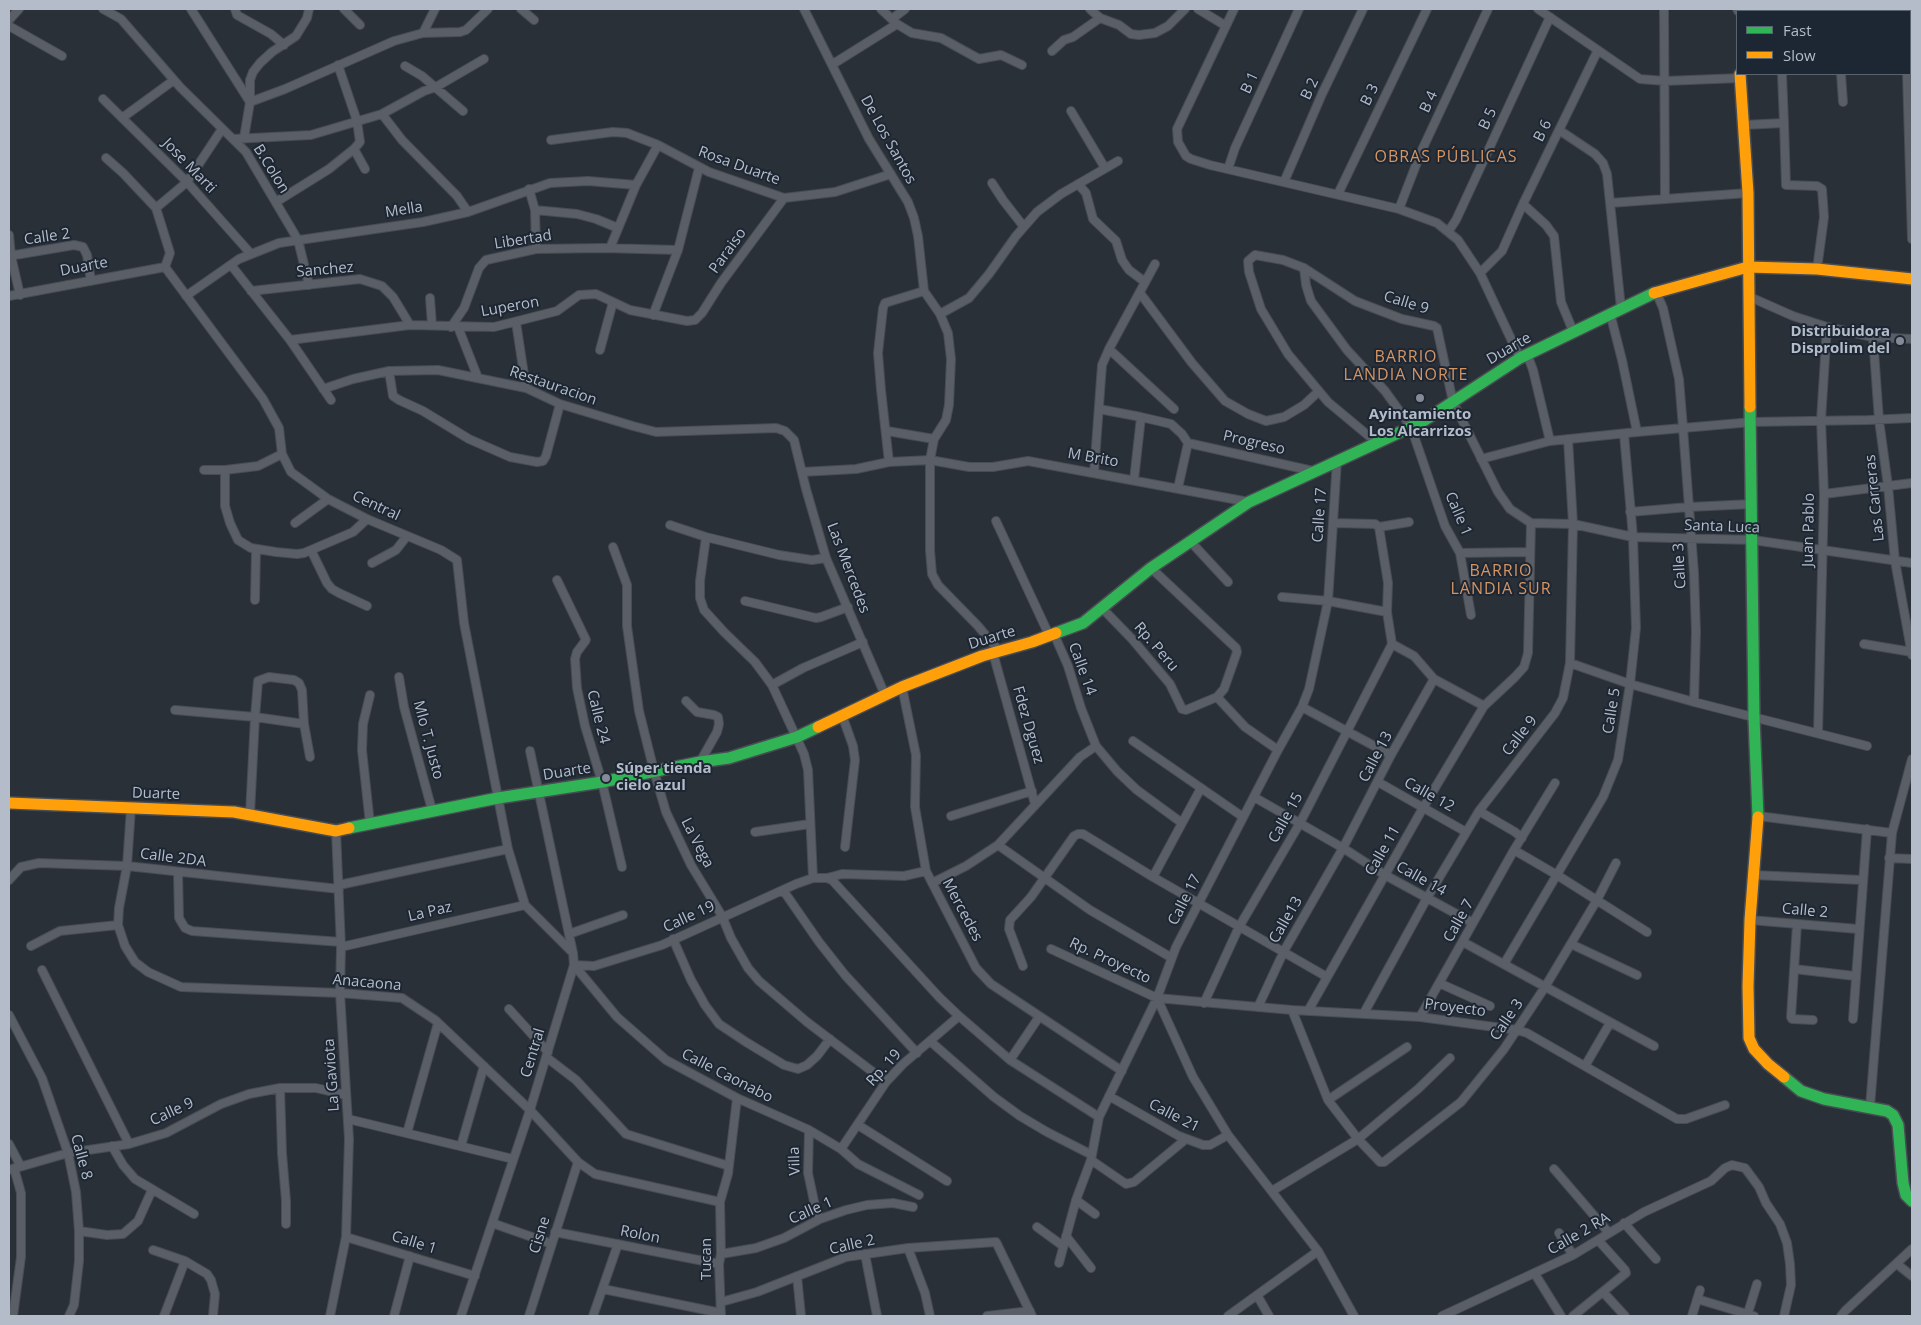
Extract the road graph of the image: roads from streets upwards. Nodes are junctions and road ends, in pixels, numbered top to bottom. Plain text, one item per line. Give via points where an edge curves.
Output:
1 (19, 9) edge
2 (103, 9) edge
3 (191, 9) edge
4 (236, 9) edge
5 (309, 9) edge
6 (344, 9) edge
7 (435, 9) edge
8 (488, 9) edge
9 (521, 9) edge
10 (804, 9) edge
11 (881, 9) edge
12 (906, 9) edge
13 (1090, 9) edge
14 (1185, 9) edge
15 (1198, 9) edge
16 (1234, 9) edge
17 (1299, 9) edge
18 (1363, 9) edge
19 (1427, 9) edge
20 (1488, 9) edge
21 (1538, 9) edge
22 (1664, 9) edge
23 (1550, 17) junction
24 (1100, 18) junction
25 (9, 20) edge
26 (534, 20) dead end
27 (895, 22) junction
28 (360, 25) dead end
29 (9, 26) edge
30 (1226, 26) junction
31 (423, 32) junction
32 (284, 45) junction
33 (1598, 50) junction
34 (1052, 51) dead end
35 (62, 56) dead end
36 (484, 59) dead end
37 (833, 64) junction
38 (338, 65) junction
39 (1022, 65) dead end
40 (405, 66) dead end
41 (1782, 75) edge
42 (1841, 75) edge
43 (1908, 75) edge
44 (1740, 76) edge
45 (174, 80) junction
46 (1664, 81) junction
47 (436, 87) junction
48 (103, 99) dead end
49 (250, 102) junction
50 (1843, 102) dead end
51 (463, 111) dead end
52 (1071, 111) dead end
53 (382, 114) junction
54 (122, 118) junction
55 (356, 122) junction
56 (1784, 123) junction
57 (1743, 125) junction
58 (222, 129) junction
59 (1559, 130) junction
60 (244, 138) junction
61 (233, 139) junction
62 (550, 140) dead end
63 (658, 145) junction
64 (354, 149) junction
65 (106, 158) dead end
66 (1118, 161) dead end
67 (699, 168) junction
68 (1105, 168) junction
69 (366, 169) dead end
70 (1228, 169) junction
71 (891, 174) junction
72 (187, 182) junction
73 (1284, 182) junction
74 (992, 183) dead end
75 (1078, 184) junction
76 (636, 185) junction
77 (529, 189) junction
78 (1338, 194) junction
79 (1748, 194) junction
80 (784, 198) junction
81 (1664, 198) junction
82 (276, 202) junction
83 (1610, 203) junction
84 (1523, 204) junction
85 (1912, 206) edge
86 (156, 208) junction
87 (1399, 209) junction
88 (534, 210) junction
89 (468, 212) junction
90 (1024, 227) junction
91 (618, 228) junction
92 (1448, 232) junction
93 (9, 235) edge
94 (1912, 239) edge
95 (298, 240) junction
96 (610, 248) junction
97 (536, 249) junction
98 (678, 250) junction
99 (251, 254) junction
100 (10, 256) edge
101 (1155, 264) dead end
102 (231, 265) junction
103 (1748, 266) junction
104 (164, 267) junction
105 (1304, 268) junction
106 (1817, 269) junction
107 (1480, 273) junction
108 (1912, 278) edge
109 (91, 281) junction
110 (1145, 282) junction
111 (309, 285) junction
112 (252, 291) junction
113 (924, 291) junction
114 (1656, 292) junction
115 (1140, 293) junction
116 (20, 295) junction
117 (9, 296) edge
118 (186, 296) junction
119 (1750, 297) junction
120 (430, 298) dead end
121 (613, 302) junction
122 (1616, 311) junction
123 (940, 314) junction
124 (653, 315) junction
125 (695, 320) joint
126 (516, 322) junction
127 (410, 325) junction
128 (432, 325) junction
129 (455, 327) junction
130 (1827, 327) junction
131 (1573, 331) junction
132 (1873, 337) junction
133 (1912, 339) edge
134 (290, 340) junction
135 (1109, 349) junction
136 (600, 350) dead end
137 (1524, 356) junction
138 (389, 371) junction
139 (478, 378) junction
140 (526, 388) junction
141 (324, 389) junction
142 (1319, 392) junction
143 (331, 400) dead end
144 (1452, 402) junction
145 (560, 404) junction
146 (1099, 409) junction
147 (1174, 409) dead end
148 (1142, 417) junction
149 (1912, 418) edge
150 (1821, 420) junction
151 (1880, 420) junction
152 (1752, 422) junction
153 (1411, 427) junction
154 (776, 428) joint
155 (1683, 428) junction
156 (887, 431) junction
157 (1637, 432) junction
158 (1624, 434) junction
159 (934, 439) junction
160 (1568, 439) junction
161 (1550, 441) junction
162 (1376, 442) junction
163 (1188, 443) junction
164 (282, 454) junction
165 (1481, 459) junction
166 (930, 460) junction
167 (1338, 460) junction
168 (890, 462) junction
169 (204, 470) dead end
170 (225, 470) junction
171 (1313, 471) junction
172 (802, 472) junction
173 (1094, 472) junction
174 (1134, 480) junction
175 (1912, 483) edge
176 (1888, 486) junction
177 (1178, 488) junction
178 (1824, 494) junction
179 (328, 499) junction
180 (1249, 502) junction
181 (1752, 504) junction
182 (1689, 507) junction
183 (1630, 512) junction
184 (367, 519) junction
185 (996, 521) dead end
186 (1409, 522) dead end
187 (295, 523) dead end
188 (1334, 523) junction
189 (1531, 523) junction
190 (1573, 524) junction
191 (670, 525) dead end
192 (1379, 527) junction
193 (407, 536) junction
194 (706, 537) junction
195 (1633, 537) junction
196 (1692, 539) junction
197 (1753, 540) junction
198 (1190, 541) junction
199 (613, 547) dead end
200 (256, 550) junction
201 (312, 550) junction
202 (1822, 551) junction
203 (1529, 552) junction
204 (1460, 553) junction
205 (826, 558) junction
206 (1895, 561) junction
207 (372, 563) dead end
208 (1912, 563) edge
209 (1150, 568) junction
210 (557, 580) dead end
211 (1228, 582) dead end
212 (1282, 597) dead end
213 (255, 600) dead end
214 (745, 601) dead end
215 (1328, 601) junction
216 (367, 606) dead end
217 (848, 607) junction
218 (1102, 608) junction
219 (1386, 612) junction
220 (1471, 615) dead end
221 (1910, 629) edge
222 (1051, 635) junction
223 (863, 642) junction
224 (1392, 644) junction
225 (1864, 644) dead end
226 (996, 652) junction
227 (1912, 653) edge
228 (1570, 663) junction
229 (399, 677) dead end
230 (1434, 679) junction
231 (1630, 684) junction
232 (772, 685) junction
233 (902, 687) junction
234 (370, 695) dead end
235 (885, 695) junction
236 (1217, 697) junction
237 (686, 701) dead end
238 (1694, 702) junction
239 (1484, 706) junction
240 (1302, 707) junction
241 (175, 710) dead end
242 (842, 715) junction
243 (255, 717) junction
244 (1754, 718) junction
245 (304, 724) junction
246 (1347, 732) junction
247 (1818, 733) junction
248 (796, 737) junction
249 (1134, 741) dead end
250 (1096, 746) junction
251 (1867, 746) dead end
252 (1278, 750) junction
253 (530, 751) dead end
254 (1391, 755) junction
255 (310, 757) dead end
256 (1912, 758) edge
257 (700, 762) junction
258 (654, 772) junction
259 (602, 782) junction
260 (1378, 782) junction
261 (1556, 783) dead end
262 (1201, 788) junction
263 (1032, 791) junction
264 (538, 792) junction
265 (1254, 797) junction
266 (498, 798) junction
267 (9, 803) edge
268 (1035, 804) junction
269 (131, 808) junction
270 (1423, 808) junction
271 (432, 810) junction
272 (1479, 811) junction
273 (250, 814) junction
274 (951, 816) dead end
275 (1758, 816) junction
276 (1243, 817) junction
277 (1182, 823) junction
278 (370, 824) junction
279 (810, 824) junction
280 (1300, 824) junction
281 (1867, 829) junction
282 (336, 831) junction
283 (755, 832) dead end
284 (1466, 832) junction
285 (1892, 833) junction
286 (1522, 838) junction
287 (998, 846) junction
288 (845, 847) dead end
289 (1343, 848) junction
290 (508, 849) junction
291 (1514, 850) junction
292 (1889, 858) junction
293 (1912, 859) edge
294 (1616, 863) dead end
295 (126, 866) junction
296 (622, 867) dead end
297 (926, 871) junction
298 (178, 872) junction
299 (1385, 875) junction
300 (1557, 875) junction
301 (1754, 875) junction
302 (1153, 877) junction
303 (812, 878) junction
304 (828, 878) junction
305 (1044, 878) junction
306 (9, 880) edge
307 (1862, 880) junction
308 (932, 883) junction
309 (339, 888) junction
310 (783, 890) junction
311 (1427, 898) junction
312 (1597, 900) junction
313 (1198, 903) junction
314 (525, 905) junction
315 (623, 914) dead end
316 (722, 916) junction
317 (1750, 920) junction
318 (1473, 923) junction
319 (1797, 924) junction
320 (118, 925) junction
321 (1239, 927) junction
322 (1858, 929) junction
323 (1647, 932) dead end
324 (569, 934) junction
325 (674, 939) junction
326 (1463, 942) junction
327 (341, 944) junction
328 (1570, 944) junction
329 (31, 946) dead end
330 (1051, 949) dead end
331 (1284, 951) junction
332 (573, 953) junction
333 (1172, 958) junction
334 (1504, 964) junction
335 (574, 965) junction
336 (1023, 966) dead end
337 (42, 970) dead end
338 (1794, 970) junction
339 (1637, 975) dead end
340 (1855, 976) junction
341 (1327, 977) junction
342 (1440, 983) junction
343 (1545, 987) junction
344 (340, 993) junction
345 (1157, 998) junction
346 (1204, 1003) junction
347 (1490, 1006) dead end
348 (1258, 1007) junction
349 (509, 1009) dead end
350 (1292, 1010) junction
351 (1308, 1011) junction
352 (1364, 1013) junction
353 (9, 1015) edge
354 (959, 1016) junction
355 (1039, 1017) junction
356 (1420, 1017) junction
357 (1852, 1019) dead end
358 (1812, 1020) dead end
359 (438, 1023) junction
360 (1610, 1023) junction
361 (1517, 1030) junction
362 (830, 1039) junction
363 (930, 1041) junction
364 (1408, 1046) dead end
365 (1654, 1046) dead end
366 (917, 1052) junction
367 (547, 1054) junction
368 (1450, 1058) dead end
369 (1010, 1060) junction
370 (484, 1066) junction
371 (1585, 1066) junction
372 (1122, 1071) junction
373 (886, 1082) junction
374 (280, 1088) junction
375 (346, 1095) junction
376 (1109, 1096) junction
377 (737, 1098) junction
378 (1328, 1100) junction
379 (1724, 1105) dead end
380 (1870, 1107) junction
381 (530, 1110) junction
382 (1099, 1117) junction
383 (348, 1119) junction
384 (858, 1125) junction
385 (808, 1130) junction
386 (406, 1133) junction
387 (1228, 1135) junction
388 (1186, 1139) junction
389 (1358, 1139) junction
390 (9, 1144) edge
391 (129, 1144) junction
392 (112, 1146) junction
393 (460, 1146) junction
394 (841, 1149) junction
395 (68, 1153) junction
396 (1092, 1157) junction
397 (513, 1159) junction
398 (578, 1162) junction
399 (729, 1166) junction
400 (14, 1167) edge
401 (1554, 1169) dead end
402 (947, 1181) dead end
403 (152, 1190) junction
404 (1272, 1191) junction
405 (919, 1195) dead end
406 (1076, 1200) junction
407 (1912, 1201) edge
408 (720, 1202) junction
409 (913, 1207) dead end
410 (194, 1214) dead end
411 (1095, 1214) dead end
412 (820, 1219) junction
413 (492, 1222) junction
414 (1624, 1223) junction
415 (286, 1224) dead end
416 (1037, 1227) dead end
417 (79, 1231) junction
418 (555, 1232) junction
419 (1559, 1233) dead end
420 (1609, 1233) junction
421 (1066, 1236) junction
422 (346, 1237) junction
423 (1598, 1240) junction
424 (552, 1244) junction
425 (618, 1244) junction
426 (1063, 1246) junction
427 (908, 1248) junction
428 (153, 1250) dead end
429 (1318, 1251) junction
430 (1911, 1252) edge
431 (721, 1254) junction
432 (865, 1254) junction
433 (1573, 1255) junction
434 (410, 1256) junction
435 (1656, 1259) dead end
436 (185, 1261) junction
437 (1060, 1263) dead end
438 (719, 1264) junction
439 (1897, 1264) junction
440 (1091, 1268) dead end
441 (1535, 1274) junction
442 (474, 1276) junction
443 (797, 1276) junction
444 (1912, 1276) edge
445 (1757, 1284) dead end
446 (603, 1289) junction
447 (1700, 1290) dead end
448 (1603, 1292) junction
449 (1257, 1295) junction
450 (1697, 1300) junction
451 (721, 1302) junction
452 (1031, 1314) edge
453 (721, 1315) edge
454 (1750, 1315) edge
455 (13, 1316) edge
456 (69, 1316) edge
457 (164, 1316) edge
458 (213, 1316) edge
459 (330, 1316) edge
460 (394, 1316) edge
461 (461, 1316) edge
462 (529, 1316) edge
463 (593, 1316) edge
464 (801, 1316) edge
465 (877, 1316) edge
466 (930, 1316) edge
467 (987, 1316) edge
468 (1228, 1316) edge
469 (1269, 1316) edge
470 (1354, 1316) edge
471 (1442, 1316) edge
472 (1561, 1316) edge
473 (1573, 1316) edge
474 (1625, 1316) edge
475 (1692, 1316) edge
476 (1784, 1316) edge
477 (1841, 1316) edge

1 - 25 street
2 - 45 street, B.Colon via 121,19
3 - 49 street
4 - 32 street via 237,15
5 - 32 street via 296,36
6 - 28 street
7 - 31 street
8 - 31 street via 466,30
9 - 26 street
10 - 37 street, De Los Santos
11 - 27 street
12 - 27 street
13 - 24 street
14 - 24 street via 1168,26 1146,35 1131,34
15 - 30 street
16 - 30 street
17 - 70 street, B 1
18 - 73 street, B 2
19 - 78 street, B 3
20 - 87 street, B 4 via 1421,152
21 - 23 street
22 - 46 street
23 - 33 street
23 - 92 street, B 5
24 - 34 street
27 - 37 street
27 - 39 street via 912,33 941,38 979,59 1001,55
29 - 35 street
30 - 70 street via 1177,129 1178,142 1186,156
31 - 38 street
32 - 49 street via 272,52 253,72
33 - 46 street via 1640,79
33 - 59 street, B 6
36 - 47 street
37 - 71 street, De Los Santos via 869,139
38 - 49 street
38 - 55 street
40 - 47 street
41 - 56 street
42 - 50 street
43 - 85 street
44 - 46 street
44 - 57 street
45 - 54 street
45 - 58 street, B.Colon
46 - 81 street
47 - 51 street
47 - 53 street
48 - 54 street, Jose Marti
49 - 60 street
52 - 68 street
53 - 55 street
53 - 89 street
54 - 72 street, Jose Marti
55 - 60 street via 311,135
55 - 64 street via 360,142
56 - 57 street
56 - 106 street via 1786,185 1822,189 1824,217
57 - 79 street
58 - 61 street, B.Colon
58 - 72 street
59 - 83 street via 1603,163 1608,174
59 - 84 street, B 6
60 - 61 street
61 - 82 street, B.Colon via 246,152
62 - 63 street, Rosa Duarte via 613,132 627,133
63 - 67 street, Rosa Duarte
63 - 76 street
64 - 69 street
64 - 82 street
65 - 86 street
66 - 68 street
67 - 80 street, Rosa Duarte
67 - 98 street
68 - 75 street
70 - 73 street
71 - 80 street via 835,192
71 - 113 street, De Los Santos via 914,218
72 - 86 street
72 - 99 street, Jose Marti
73 - 78 street
74 - 90 street
75 - 90 street via 1037,212
75 - 110 street via 1086,193 1093,219 1116,241 1122,260 1130,270
76 - 77 street, Mella via 588,181 550,183
76 - 91 street
77 - 88 street
77 - 89 street, Mella
78 - 87 street
79 - 81 street
79 - 103 street
80 - 125 street, Paraiso
81 - 83 street
82 - 95 street, B.Colon
83 - 122 street
84 - 107 street, B 6 via 1502,251
84 - 131 street via 1546,224 1554,236 1561,302
85 - 94 street
86 - 104 street via 170,253
87 - 92 street via 1437,222
88 - 91 street via 576,214
88 - 97 street
89 - 95 street, Mella via 423,222
90 - 123 street via 969,298
91 - 96 street
92 - 107 street via 1458,240
93 - 100 street
95 - 99 street, Mella via 279,243
95 - 111 street, B.Colon
96 - 97 street, Libertad
96 - 98 street, Libertad
97 - 129 street, Libertad via 486,260 479,268
98 - 124 street
99 - 102 street, Mella
100 - 109 street, Calle 2 via 74,245 84,247
100 - 116 street
101 - 110 street
102 - 112 street
102 - 118 street, Mella
103 - 106 street, Duarte
103 - 114 street, Duarte
103 - 119 street
104 - 109 street, Duarte
104 - 118 street, Central
105 - 142 street, Calle 9 via 1255,255 1248,261 1261,309 1288,354
105 - 144 street, Calle 9 via 1355,301 1402,320 1437,328
105 - 153 street, Calle 1 via 1311,301
106 - 108 street, Duarte
107 - 137 street
109 - 116 street, Duarte
110 - 115 street
111 - 112 street, Sanchez
111 - 127 street, Sanchez via 360,280 382,286 393,297
112 - 134 street
113 - 123 street
113 - 156 street via 885,304 883,308 878,353
114 - 122 street, Duarte
114 - 155 street, Calle 3 via 1663,308 1679,379
115 - 135 street
115 - 142 street via 1225,401 1248,414 1266,421 1284,417
116 - 117 street, Duarte
118 - 164 street, Central via 263,399 279,428
119 - 130 street
119 - 152 street
120 - 128 street
121 - 124 street, Luperon
121 - 126 street, Luperon via 596,294 579,295 557,312
121 - 136 street
122 - 131 street, Duarte
122 - 157 street
123 - 159 street via 948,333 951,359 949,404 946,420
124 - 125 street, Luperon
126 - 129 street, Luperon
126 - 140 street
127 - 128 street, Luperon
127 - 134 street, Luperon
128 - 129 street, Luperon
129 - 139 street
130 - 132 street
130 - 150 street, Juan Pablo
131 - 137 street, Duarte
132 - 133 street
132 - 151 street, Las Carreras
134 - 141 street
135 - 146 street via 1102,365
135 - 147 street
137 - 144 street, Duarte
137 - 161 street via 1533,370
138 - 139 street, Restauracion via 438,370
138 - 141 street, Restauracion
138 - 145 street via 393,396 469,439 510,457 543,461
139 - 140 street, Restauracion
140 - 145 street, Restauracion
141 - 143 street
142 - 162 street
144 - 153 street, Duarte
144 - 165 street, Calle 9
145 - 154 street, Restauracion via 656,432
146 - 148 street
146 - 173 street
148 - 163 street via 1171,424
148 - 174 street
149 - 151 street
150 - 151 street
150 - 152 street
150 - 178 street, Juan Pablo
151 - 176 street, Las Carreras
152 - 155 street
152 - 181 street
153 - 162 street, Duarte
153 - 204 street, Calle 1 via 1445,526
154 - 172 street, Las Mercedes via 794,440
155 - 157 street
155 - 182 street, Calle 3
156 - 159 street
156 - 168 street
157 - 158 street
158 - 160 street
158 - 183 street, Calle 5
159 - 166 street
160 - 161 street
160 - 190 street, Calle 9
161 - 165 street
162 - 167 street, Duarte
163 - 171 street, Progreso
163 - 177 street
164 - 170 street via 258,466
164 - 179 street, Central via 290,472
165 - 189 street, Calle 9 via 1510,509
166 - 168 street, M Brito
166 - 173 street, M Brito via 969,467 1028,461
166 - 226 street via 932,574 938,585 978,626
167 - 171 street, Duarte
167 - 188 street, Calle 17
168 - 172 street, M Brito via 856,469
169 - 170 street
170 - 200 street via 225,506 230,523 238,540
171 - 180 street, Duarte
172 - 205 street, Las Mercedes
173 - 174 street, M Brito
174 - 177 street, M Brito
175 - 176 street
176 - 178 street
176 - 206 street, Las Carreras
177 - 180 street, M Brito
178 - 202 street, Juan Pablo
179 - 184 street, Central
179 - 187 street
180 - 198 street, Duarte
181 - 182 street
181 - 197 street
182 - 183 street
182 - 196 street, Calle 3
183 - 195 street, Calle 5
184 - 193 street, Central
184 - 201 street via 354,532
185 - 222 street, Calle 14
186 - 192 street
188 - 192 street via 1375,524
188 - 215 street, Calle 17
189 - 190 street, Santa Luca
189 - 203 street, Calle 11
190 - 195 street, Santa Luca
190 - 228 street, Calle 9
191 - 194 street
192 - 219 street via 1388,583
193 - 207 street via 396,550
193 - 266 street, Central via 457,560 464,623
194 - 205 street via 779,555 812,560
194 - 232 street via 700,582 704,610 755,662
195 - 196 street, Santa Luca
195 - 231 street, Calle 5 via 1636,628
196 - 197 street, Santa Luca
196 - 238 street, Calle 3 via 1696,632
197 - 202 street, Santa Luca
197 - 244 street
198 - 209 street, Duarte
198 - 211 street
199 - 258 street, La Vega via 627,585 627,626 639,711
200 - 201 street via 297,554
200 - 213 street
201 - 216 street via 332,589
202 - 206 street, Santa Luca
202 - 247 street, Juan Pablo
203 - 204 street
203 - 239 street, Calle 11 via 1528,653 1524,667
204 - 220 street, Calle 1
205 - 217 street, Las Mercedes
206 - 208 street, Santa Luca
206 - 221 street, Las Carreras
209 - 218 street, Duarte
209 - 236 street via 1236,648 1224,689
210 - 259 street, Calle 24 via 586,640 577,652 577,688 584,726
212 - 215 street
214 - 217 street via 816,618
215 - 219 street
215 - 240 street, Calle 17 via 1312,681
217 - 223 street, Las Mercedes
218 - 222 street, Duarte via 1083,623
218 - 236 street, Rp. Peru via 1170,684 1182,709
219 - 224 street
221 - 227 street, Las Carreras
222 - 226 street, Duarte
222 - 250 street, Calle 14 via 1068,666
223 - 232 street
223 - 235 street, Las Mercedes
224 - 230 street via 1414,656
224 - 246 street, Calle 15
225 - 227 street
226 - 233 street, Duarte
226 - 263 street, Fdez Dguez
228 - 231 street
228 - 272 street, Calle 9 via 1563,698 1555,713
229 - 271 street, Mlo T. Justo
230 - 239 street
230 - 254 street, Calle 13
231 - 238 street
231 - 300 street, Calle 5 via 1618,760 1603,797
232 - 248 street
233 - 235 street, Duarte
233 - 297 street, Mercedes via 916,755 915,808
234 - 278 street via 363,724 362,750
235 - 242 street, Duarte
236 - 252 street via 1245,727
237 - 257 street via 697,712 718,718 717,732
238 - 244 street
239 - 270 street, Calle 11
240 - 246 street
240 - 252 street, Calle 17
241 - 243 street
242 - 248 street, Duarte
242 - 288 street via 855,760
243 - 245 street
243 - 245 street via 258,682 269,677 294,680 301,686
243 - 273 street
244 - 247 street
244 - 275 street
245 - 255 street
246 - 254 street
246 - 280 street, Calle 15
247 - 251 street
248 - 257 street, Duarte via 728,758
248 - 279 street via 808,770
249 - 262 street
250 - 268 street via 1080,757
250 - 277 street, Calle 14 via 1137,790
252 - 265 street, Calle 17
253 - 264 street, Central
254 - 260 street, Calle 13
256 - 285 street
257 - 258 street, Duarte
258 - 259 street, Duarte
258 - 316 street, La Vega via 666,812 691,864
259 - 264 street, Duarte
259 - 296 street, Calle 24
260 - 270 street, Calle 12
260 - 289 street, Calle 13
261 - 286 street, Calle 7
262 - 276 street
262 - 277 street
263 - 268 street, Fdez Dguez
263 - 274 street
264 - 266 street, Duarte
264 - 324 street, Central
265 - 276 street, Calle 17
265 - 280 street, Calle 14
266 - 271 street, Duarte
266 - 290 street
267 - 269 street, Duarte
268 - 287 street
269 - 273 street, Duarte
269 - 295 street, Anacaona
270 - 284 street, Calle 12
270 - 299 street, Calle 11
271 - 278 street, Duarte
272 - 284 street, Calle 9
272 - 286 street
273 - 282 street, Duarte
275 - 281 street
275 - 301 street
276 - 313 street, Calle 17
277 - 302 street
278 - 282 street, Duarte
279 - 283 street
279 - 303 street
280 - 289 street, Calle 14
280 - 321 street, Calle 15
281 - 285 street
281 - 307 street
282 - 309 street, La Gaviota
284 - 311 street, Calle 9
285 - 292 street
286 - 291 street, Calle 7
287 - 305 street
287 - 308 street
289 - 299 street, Calle 14
289 - 331 street, Calle13
290 - 309 street, Calle 2DA
290 - 314 street
291 - 300 street
291 - 318 street, Calle 7
292 - 293 street
292 - 380 street
294 - 312 street, Calle 3
295 - 298 street, Calle 2DA
295 - 306 street, Calle 2DA via 39,863 21,868
295 - 320 street, Anacaona
297 - 304 street via 904,876 842,874
297 - 308 street, Mercedes
298 - 309 street, Calle 2DA
298 - 327 street, La Paz via 179,918 185,928
299 - 311 street, Calle 14
299 - 341 street, Calle 11
300 - 312 street
300 - 334 street, Calle 5
301 - 307 street
301 - 317 street
302 - 305 street via 1078,834
302 - 313 street
303 - 304 street
303 - 310 street, Calle 19
304 - 354 street
305 - 333 street via 1090,910
305 - 336 street via 1008,924
307 - 322 street
308 - 355 street, Mercedes via 976,968 991,984
309 - 327 street, La Gaviota
310 - 316 street, Calle 19
310 - 366 street via 845,975
311 - 318 street, Calle 14
311 - 352 street, Calle 9
312 - 323 street
312 - 328 street, Calle 3
313 - 321 street
313 - 333 street, Calle 17
314 - 327 street, La Paz
314 - 332 street
315 - 324 street
316 - 325 street, Calle 19
316 - 362 street, La Vega via 748,968 759,981
317 - 319 street, Calle 2
317 - 380 street via 1748,986 1750,1038 1754,1049 1801,1090 1824,1099
318 - 326 street, Calle 7
319 - 322 street, Calle 2
319 - 338 street
320 - 329 street via 60,931
320 - 344 street, Anacaona via 135,962 181,987
321 - 331 street
321 - 346 street, Calle 15
322 - 340 street
324 - 332 street, Central
325 - 335 street, Calle 19 via 594,966
325 - 362 street via 705,1005 719,1024 746,1042 784,1065 798,1069 817,1056
326 - 334 street
326 - 342 street, Calle 7
327 - 344 street, La Gaviota
328 - 339 street
328 - 343 street, Calle 3
330 - 345 street, Rp. Proyecto
331 - 341 street
331 - 348 street, Calle13
332 - 335 street, Central
333 - 345 street, Calle 17
334 - 343 street
335 - 367 street, Central
335 - 377 street, Calle Caonabo via 618,1016 666,1060
337 - 391 street
338 - 340 street
338 - 358 street via 1791,1018
340 - 357 street
341 - 351 street, Calle 11
342 - 347 street
342 - 356 street, Calle 7
343 - 360 street
343 - 361 street, Calle 3
344 - 359 street, Anacaona via 402,998
344 - 375 street, La Gaviota
345 - 346 street, Proyecto
345 - 372 street, Calle 17
345 - 387 street via 1193,1077
346 - 348 street, Proyecto
348 - 350 street, Proyecto
349 - 367 street
350 - 351 street, Proyecto
350 - 378 street
351 - 352 street, Proyecto
352 - 356 street, Proyecto
353 - 395 street, Calle 8 via 42,1078
354 - 363 street, Rp. 19
354 - 369 street
355 - 369 street
355 - 372 street, Mercedes
356 - 361 street, Proyecto
359 - 370 street, Anacaona
359 - 386 street
360 - 365 street
360 - 371 street
361 - 371 street, Proyecto
361 - 389 street, Calle 3 via 1462,1102 1384,1162 1380,1162
362 - 373 street, La Vega
363 - 366 street, Rp. 19
363 - 396 street via 1020,1116
364 - 378 street
366 - 373 street, Rp. 19
367 - 381 street, Central
367 - 399 street via 626,1134
368 - 389 street
369 - 382 street
370 - 381 street, Anacaona
370 - 393 street
371 - 379 street, Proyecto via 1677,1120
372 - 376 street, Calle 17
373 - 384 street, Rp. 19
374 - 375 street, Calle 9 via 316,1088
374 - 391 street, Calle 9 via 236,1098 166,1133
374 - 415 street
375 - 383 street, La Gaviota
376 - 382 street, Calle 17
376 - 388 street, Calle 21
377 - 385 street, Calle Caonabo
377 - 399 street, Tucan
378 - 389 street
380 - 407 street via 1887,1111 1898,1125 1903,1183 1906,1195
381 - 397 street, Central
381 - 398 street, Anacaona
382 - 396 street, Calle 17
383 - 386 street
383 - 422 street, La Gaviota
384 - 394 street, Rp. 19
384 - 402 street
385 - 394 street, Calle Caonabo
385 - 412 street, Villa via 808,1173
386 - 393 street
387 - 388 street, Calle 21 via 1206,1146
387 - 404 street
388 - 396 street via 1134,1182 1126,1184
389 - 404 street
390 - 400 street
391 - 392 street, Calle 9
392 - 395 street, Calle 9
392 - 403 street via 131,1176
393 - 397 street
394 - 405 street, Calle Caonabo via 858,1164
395 - 400 street, Calle 9
395 - 417 street, Calle 8
396 - 406 street, Calle 17
397 - 413 street, Central
398 - 408 street, Anacaona via 595,1174
398 - 418 street, Cisne
399 - 408 street, Tucan
400 - 455 street via 21,1193 22,1257
401 - 420 street
403 - 410 street
403 - 417 street via 138,1221 122,1234
404 - 429 street
406 - 411 street
406 - 421 street, Calle 17
408 - 431 street, Tucan
409 - 412 street, Calle 1 via 893,1203 867,1205
412 - 431 street, Calle 1 via 756,1248
413 - 424 street
413 - 442 street, Central
414 - 420 street, Calle 2 RA
414 - 435 street
414 - 476 street, Calle 2 RA via 1711,1181 1725,1168 1732,1165 1744,1168 1780,1224 1787,1243 1791,1285
416 - 426 street
417 - 456 street, Calle 8 via 74,1305
418 - 424 street, Cisne
418 - 425 street, Rolon
419 - 433 street
420 - 423 street, Calle 2 RA
421 - 426 street, Calle 17
421 - 440 street
422 - 434 street, Calle 1
422 - 459 street, La Gaviota
423 - 433 street, Calle 2 RA
423 - 448 street via 1626,1271
424 - 462 street, Cisne
425 - 438 street, Rolon
425 - 446 street
426 - 437 street, Calle 17
427 - 432 street, Calle 2
427 - 452 street, Calle 2 via 996,1242
427 - 466 street
428 - 436 street
429 - 449 street
429 - 470 street
430 - 439 street
431 - 438 street, Tucan
432 - 443 street, Calle 2 via 846,1257
432 - 465 street
433 - 441 street, Calle 2 RA
434 - 442 street, Calle 1
434 - 460 street
436 - 457 street
436 - 458 street via 201,1269 211,1280 215,1294
438 - 451 street, Tucan
439 - 444 street
439 - 477 street
441 - 471 street, Calle 2 RA
441 - 472 street
442 - 461 street, Central
443 - 451 street, Calle 2
443 - 464 street
445 - 454 street
446 - 453 street
446 - 463 street
447 - 450 street
448 - 473 street
448 - 474 street
449 - 468 street
449 - 469 street
450 - 454 street
450 - 475 street
451 - 453 street, Tucan
452 - 467 street

